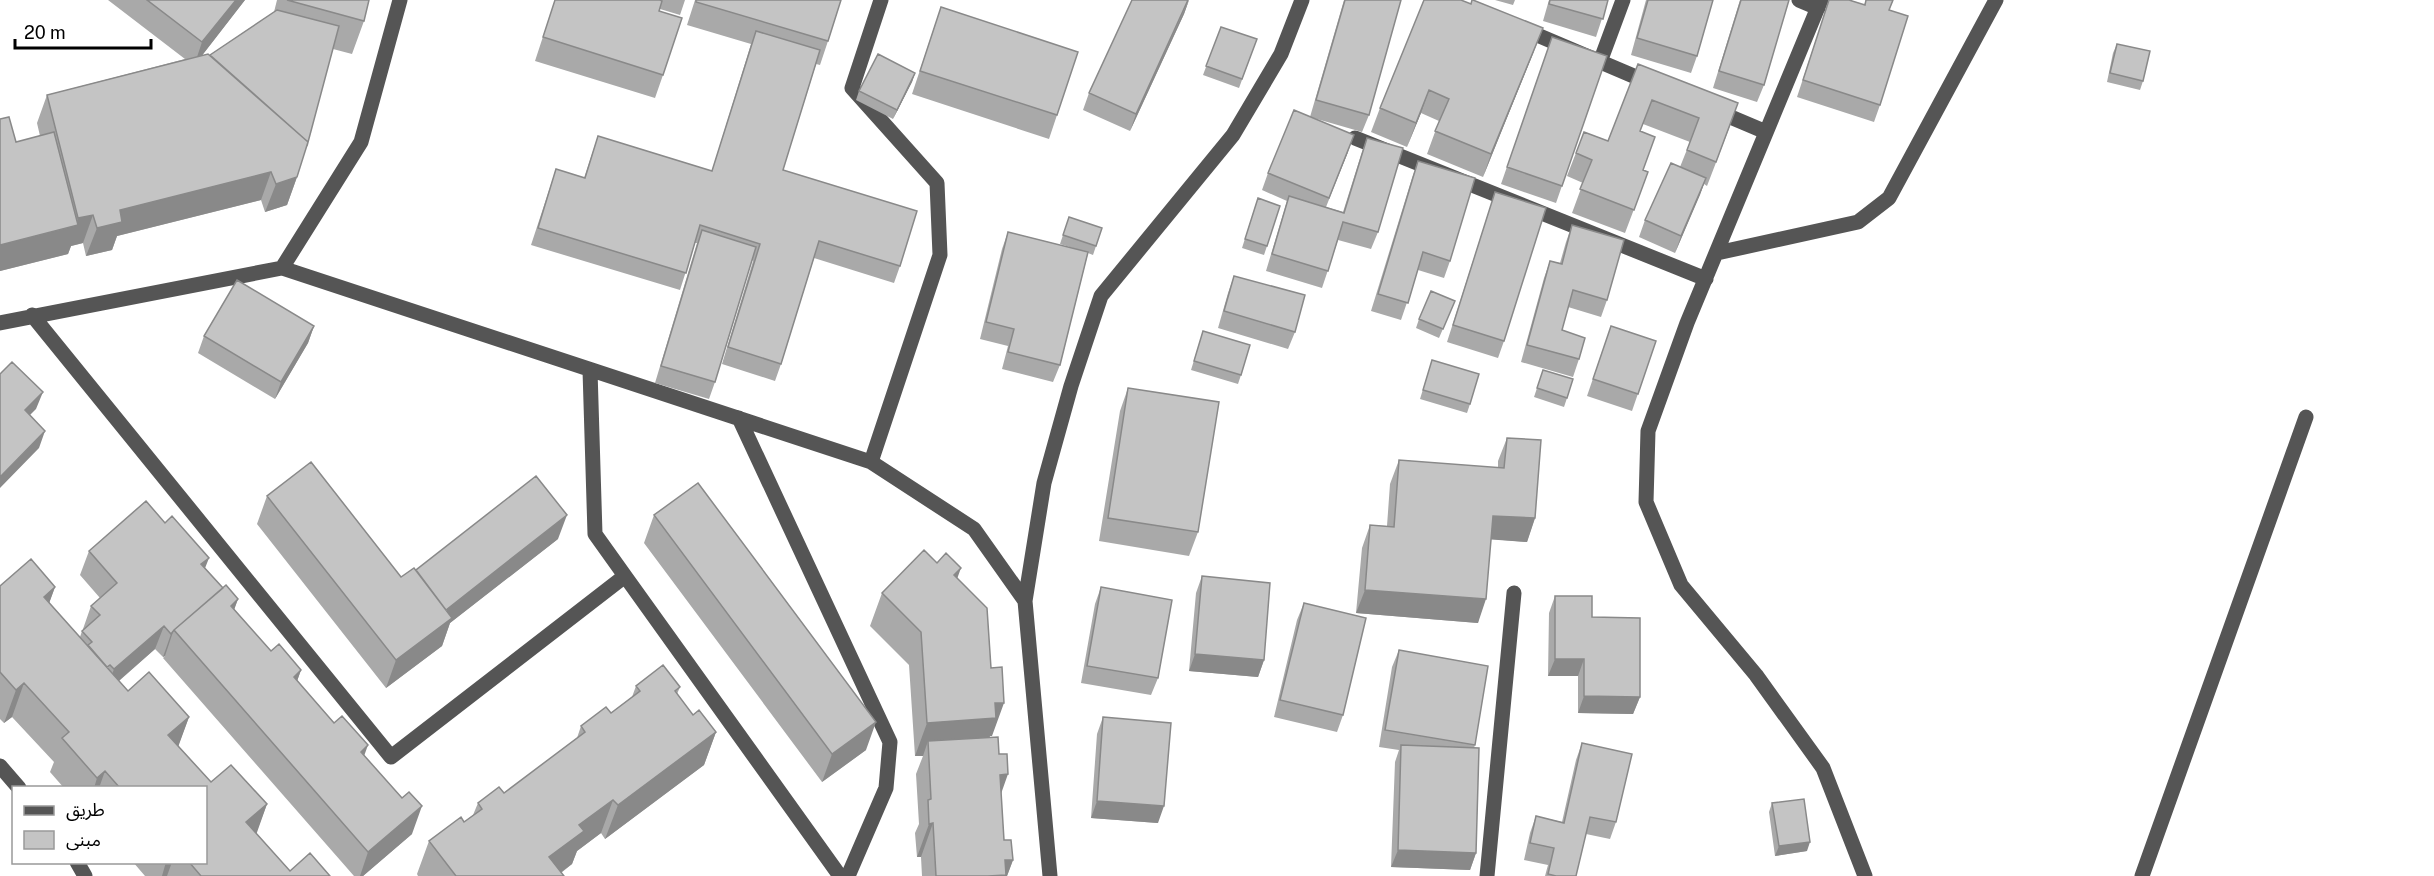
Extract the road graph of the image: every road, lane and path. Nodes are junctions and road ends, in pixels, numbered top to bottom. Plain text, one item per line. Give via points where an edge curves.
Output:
1 (400, 0) edge
2 (881, 0) edge
3 (1302, 0) edge
4 (1623, 0) edge
5 (1799, 0) edge
6 (1996, 0) edge
7 (1820, 4) edge
8 (1510, 24) edge
9 (1600, 62) junction
10 (1662, 88) edge
11 (1704, 106) edge
12 (1766, 132) junction
13 (1355, 138) edge
14 (1717, 253) junction
15 (282, 268) junction
16 (1706, 279) junction
17 (32, 315) junction
18 (0, 323) edge
19 (590, 370) junction
20 (2306, 417) dead end
21 (739, 418) junction
22 (871, 462) junction
23 (625, 576) junction
24 (1514, 593) dead end
25 (1025, 601) junction
26 (0, 766) edge
27 (17, 786) edge
28 (840, 876) edge
29 (848, 876) edge
30 (1050, 876) edge
31 (1487, 876) edge
32 (1865, 876) edge
33 (2142, 876) edge

1 - 15 street via 361,142
2 - 22 street via 852,88 937,183 940,255
3 - 25 street via 1281,54 1233,135 1101,296 1044,483
4 - 9 street
5 - 7 street
6 - 14 street via 1889,198 1858,222
7 - 12 street
8 - 9 street
9 - 10 street
11 - 12 street
12 - 14 street
13 - 16 street
14 - 16 street
15 - 17 street
15 - 19 street
16 - 32 street via 1648,431 1646,502 1680,585 1756,675 1823,768
17 - 18 street
17 - 23 street via 391,757
19 - 21 street
19 - 23 street via 595,534
20 - 33 street
21 - 22 street
21 - 29 street via 890,742 886,788
22 - 25 street via 974,529
23 - 28 street
24 - 31 street
25 - 30 street
26 - 27 street

